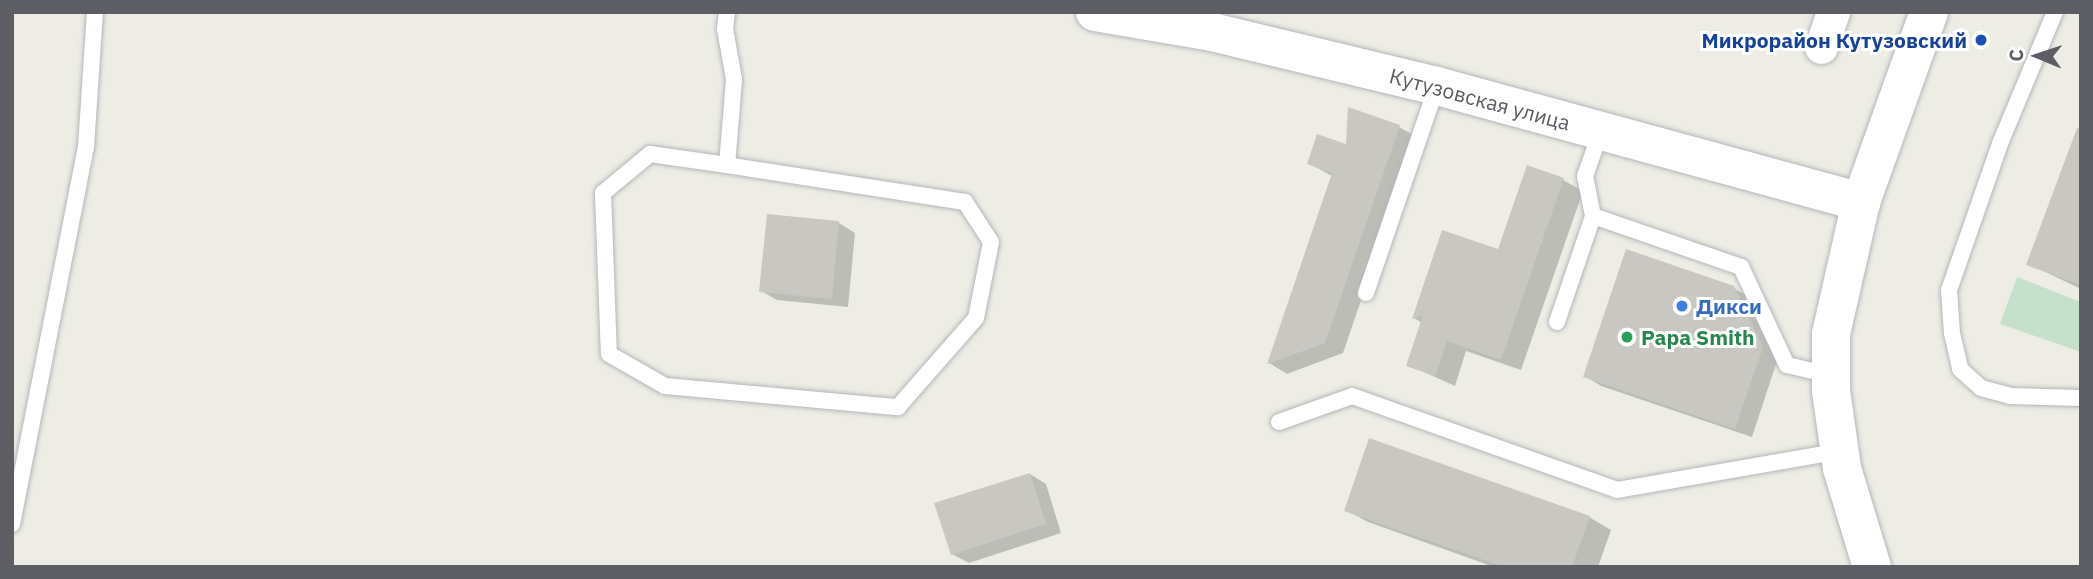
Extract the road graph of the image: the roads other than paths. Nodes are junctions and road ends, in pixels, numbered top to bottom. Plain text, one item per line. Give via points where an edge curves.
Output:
1 (95, 12) edge
2 (727, 12) edge
3 (1096, 12) edge
4 (1833, 12) edge
5 (1929, 12) edge
6 (2055, 12) edge
7 (1821, 47) dead end
8 (1437, 86) junction
9 (1601, 131) junction
10 (727, 165) junction
11 (1861, 202) junction
12 (1593, 216) junction
13 (1366, 293) dead end
14 (1558, 322) dead end
15 (1831, 375) junction
16 (2081, 398) edge
17 (1279, 422) dead end
18 (1840, 451) junction
19 (12, 524) edge
20 (1872, 567) edge

1 - 19 lane via 86,147
2 - 10 lane via 734,79
3 - 8 street, Кутузовская улица via 1212,32
4 - 7 street
5 - 11 street
6 - 16 lane via 2001,141 1949,300 1960,369 1981,388 2010,396
8 - 9 street, Кутузовская улица
8 - 13 lane
9 - 11 street, Кутузовская улица
9 - 12 lane via 1585,176
10 - 10 lane via 965,202 991,242 976,318 898,407 665,386 609,354 603,193 650,154
11 - 15 street via 1831,334
12 - 14 lane
12 - 15 lane via 1741,267 1787,365
15 - 18 street
17 - 18 lane via 1352,396 1617,490
18 - 20 street

